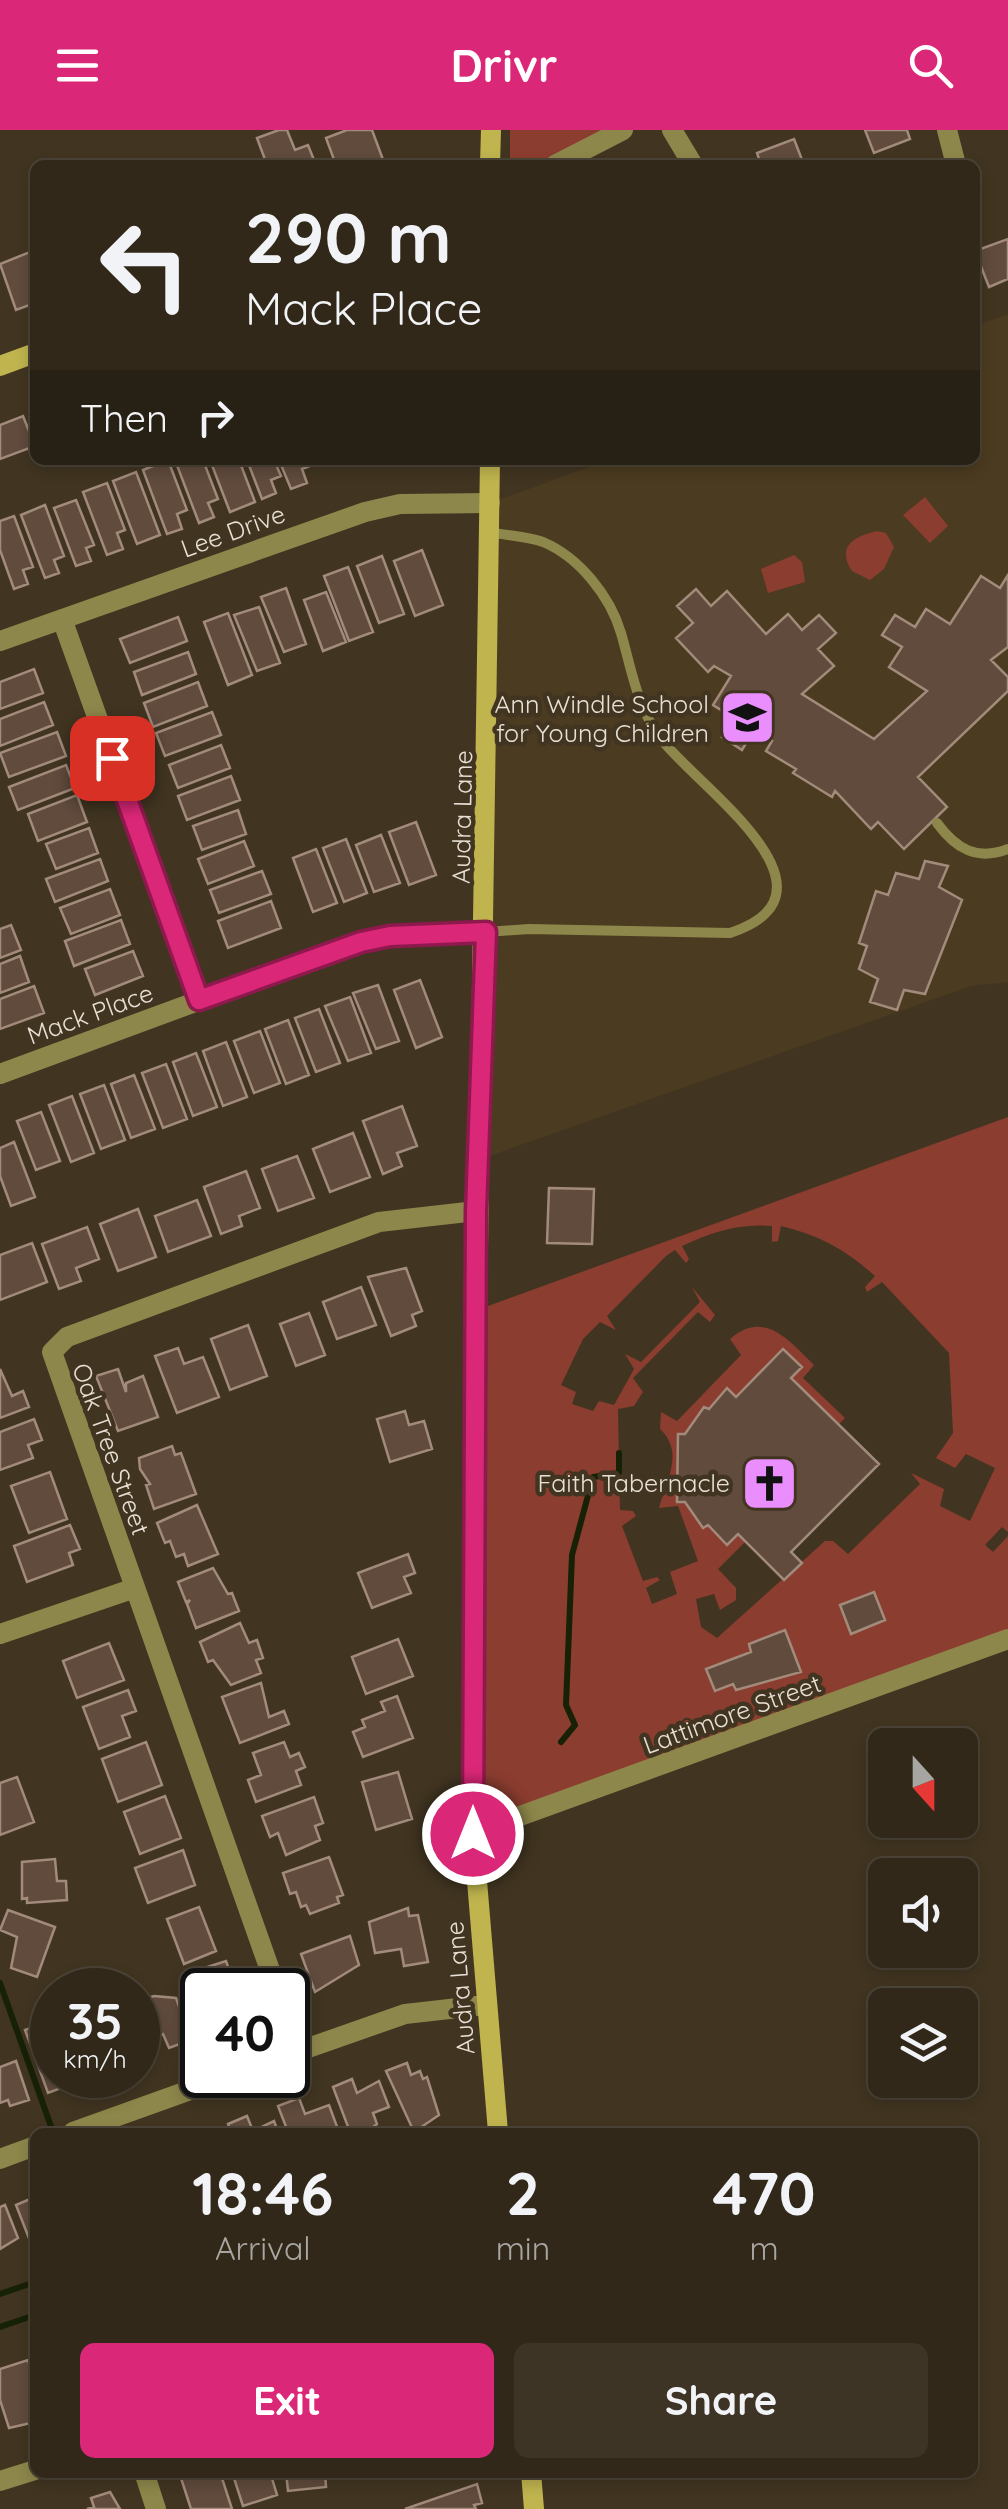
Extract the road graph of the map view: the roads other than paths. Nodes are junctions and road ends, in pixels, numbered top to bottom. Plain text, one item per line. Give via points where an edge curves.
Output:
1 (491, 130) edge
2 (623, 130) edge
3 (672, 130) edge
4 (947, 130) edge
5 (490, 160) edge
6 (566, 160) edge
7 (691, 160) edge
8 (955, 160) edge
9 (30, 355) edge
10 (0, 366) edge
11 (490, 465) edge
12 (490, 503) junction
13 (490, 532) junction
14 (62, 619) junction
15 (0, 641) edge
16 (936, 823) dead end
17 (1008, 850) edge
18 (486, 932) junction
19 (199, 1000) junction
20 (0, 1074) edge
21 (476, 1211) junction
22 (135, 1588) junction
23 (0, 1634) edge
24 (1008, 1639) edge
25 (473, 1834) junction
26 (269, 1968) edge
27 (485, 2005) junction
28 (310, 2047) edge
29 (180, 2094) edge
30 (84, 2128) edge
31 (498, 2128) edge
32 (30, 2148) edge
33 (0, 2159) edge
34 (30, 2472) edge
35 (146, 2478) edge
36 (531, 2478) edge
37 (0, 2481) edge
38 (156, 2509) edge
39 (534, 2509) edge

1 - 5 street
2 - 6 street
3 - 7 street
4 - 8 street
9 - 10 street
11 - 12 street, Audra Lane
12 - 13 street, Audra Lane
12 - 14 street, Lee Drive via 400,504 365,512
13 - 18 street, Audra Lane
13 - 18 lane via 543,542 580,565 621,630 638,699 660,738 764,846 777,891 766,913 730,934
14 - 15 street, Lee Drive
14 - 19 street
16 - 17 lane via 964,850 987,857
18 - 19 street, Mack Place via 361,942
18 - 21 street, Audra Lane
19 - 20 street, Mack Place
21 - 22 street, Oak Tree Street via 380,1222 56,1343 52,1361
21 - 25 street, Audra Lane
22 - 23 street
22 - 26 street, Oak Tree Street
24 - 25 street, Lattimore Street
25 - 27 street, Audra Lane
27 - 28 street via 406,2014
27 - 31 street, Audra Lane
29 - 30 street
32 - 33 street
34 - 37 street
35 - 38 street
36 - 39 street

